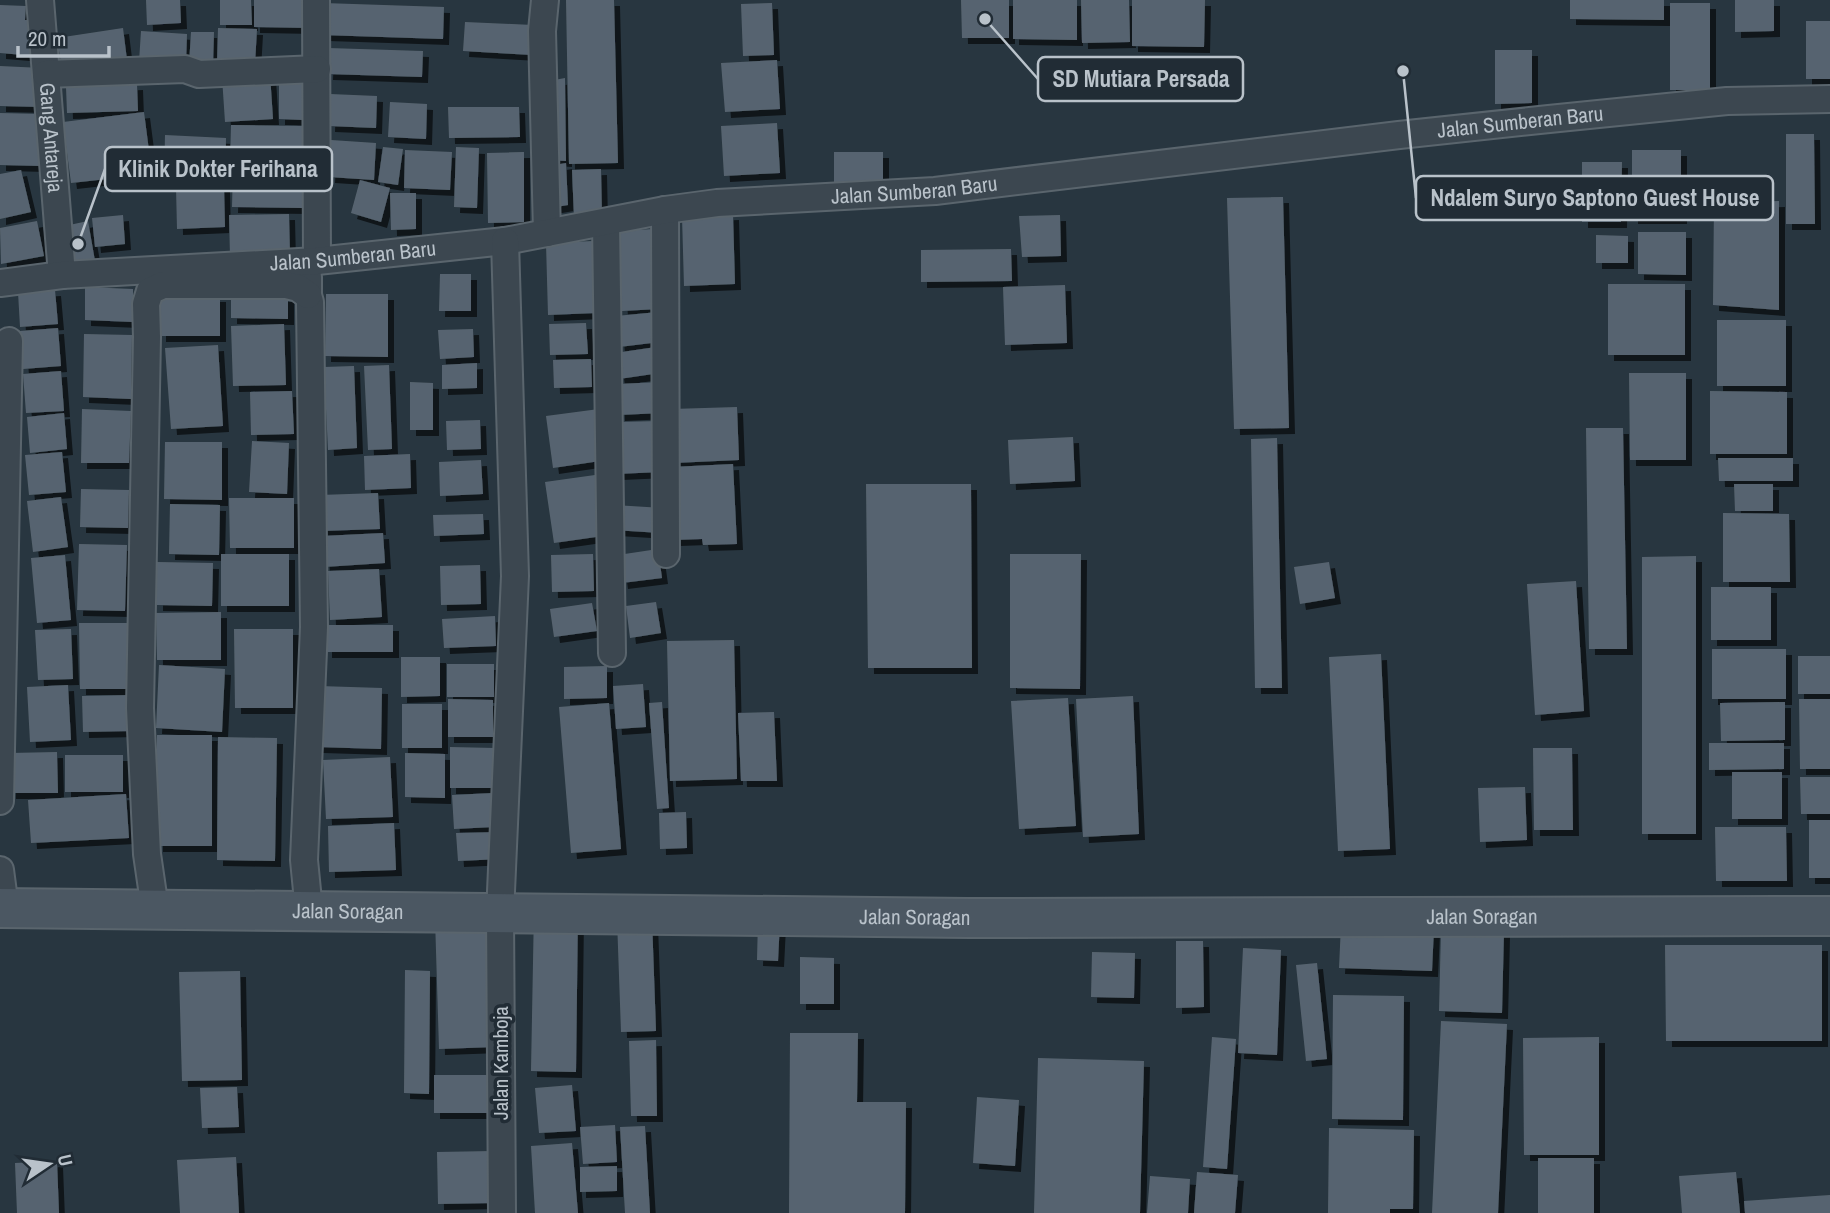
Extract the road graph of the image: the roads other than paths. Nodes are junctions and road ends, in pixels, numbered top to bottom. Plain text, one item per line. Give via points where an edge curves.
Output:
1 (40, 0) edge
2 (316, 0) edge
3 (545, 0) edge
4 (317, 69) junction
5 (46, 74) junction
6 (1830, 99) edge
7 (665, 210) junction
8 (606, 223) junction
9 (547, 233) junction
10 (505, 241) junction
11 (313, 261) junction
12 (62, 275) junction
13 (0, 284) edge
14 (308, 295) junction
15 (9, 341) dead end
16 (666, 554) dead end
17 (612, 653) dead end
18 (0, 801) edge
19 (0, 870) edge
20 (2, 908) edge
21 (155, 909) junction
22 (309, 911) junction
23 (500, 914) junction
24 (1830, 916) edge
25 (502, 1213) edge

1 - 5 street, Gang Antareja
2 - 4 street
3 - 9 street
4 - 5 street
4 - 11 street
5 - 12 street, Gang Antareja
6 - 7 street, Jalan Sumberan Baru via 1727,101 935,191
7 - 8 street, Jalan Sumberan Baru
7 - 16 street
8 - 9 street, Jalan Sumberan Baru
8 - 17 street
9 - 10 street, Jalan Sumberan Baru
10 - 11 street, Jalan Sumberan Baru
10 - 23 street, Jalan Kamboja via 515,576
11 - 12 street, Jalan Sumberan Baru
11 - 14 street
12 - 13 street, Jalan Sumberan Baru
14 - 21 street via 286,285 163,285 150,291 146,304 139,708 147,854
14 - 22 street via 314,627 304,860
15 - 18 street
19 - 20 street
20 - 21 street, Jalan Soragan
21 - 22 street, Jalan Soragan
22 - 23 street, Jalan Soragan
23 - 24 street, Jalan Soragan
23 - 25 street, Jalan Kamboja

